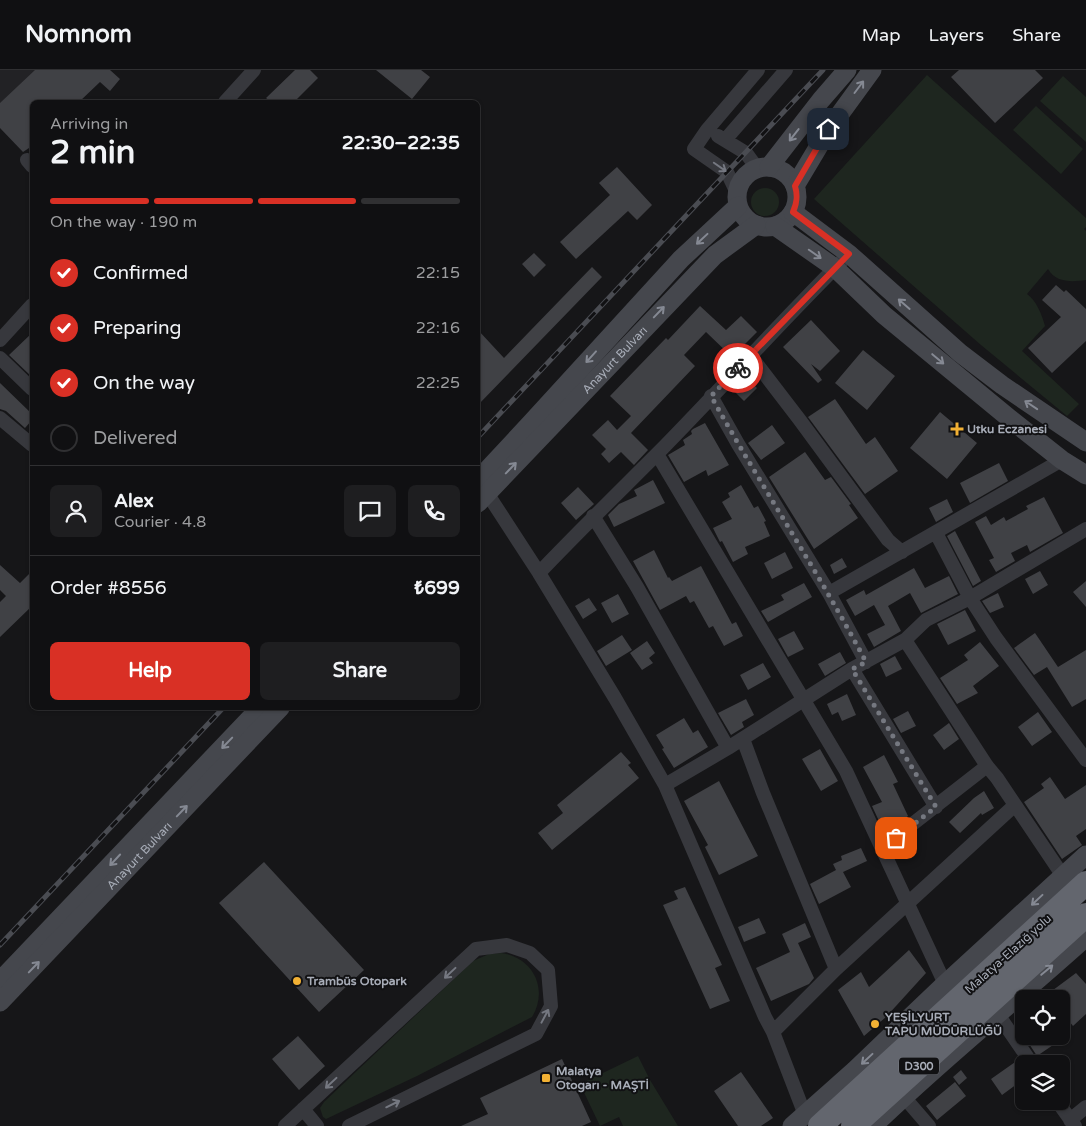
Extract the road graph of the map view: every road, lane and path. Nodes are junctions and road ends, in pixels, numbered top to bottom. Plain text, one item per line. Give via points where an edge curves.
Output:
1 (254, 70) edge
2 (758, 70) edge
3 (786, 70) edge
4 (847, 70) edge
5 (872, 70) edge
6 (227, 100) edge
7 (707, 130) junction
8 (725, 140) junction
9 (763, 167) junction
10 (795, 186) junction
11 (737, 199) junction
12 (793, 212) junction
13 (765, 225) junction
14 (849, 254) junction
15 (835, 268) junction
16 (30, 307) edge
17 (0, 340) edge
18 (750, 355) junction
19 (0, 358) edge
20 (30, 387) edge
21 (711, 396) junction
22 (0, 418) edge
23 (1086, 442) edge
24 (30, 443) edge
25 (657, 454) junction
26 (1062, 460) junction
27 (1086, 475) edge
28 (481, 492) edge
29 (593, 516) junction
30 (1086, 529) edge
31 (936, 533) junction
32 (902, 552) junction
33 (539, 573) junction
34 (829, 593) junction
35 (970, 598) junction
36 (905, 640) junction
37 (866, 662) junction
38 (852, 669) junction
39 (804, 699) junction
40 (258, 710) edge
41 (278, 710) edge
42 (743, 739) junction
43 (728, 748) junction
44 (1086, 760) edge
45 (987, 766) junction
46 (665, 785) junction
47 (1014, 806) junction
48 (936, 807) junction
49 (883, 847) junction
50 (1086, 856) edge
51 (1062, 876) junction
52 (1086, 883) edge
53 (908, 903) junction
54 (1086, 915) edge
55 (1086, 937) edge
56 (836, 969) junction
57 (0, 981) edge
58 (945, 984) junction
59 (0, 1002) edge
60 (991, 1010) junction
61 (773, 1032) junction
62 (1025, 1055) edge
63 (904, 1096) junction
64 (1086, 1106) edge
65 (303, 1109) junction
66 (1063, 1110) edge
67 (805, 1122) edge
68 (1072, 1123) edge
69 (286, 1126) edge
70 (317, 1126) edge
71 (349, 1126) edge
72 (853, 1126) edge
73 (873, 1126) edge
74 (929, 1126) edge

1 - 6 street
2 - 7 street
3 - 8 street
4 -> 9 main road
10 -> 5 main road via 828,129
7 - 8 street
7 -> 11 street via 694,149 727,172
8 - 9 street
9 - 10 main road via 781,170
9 - 11 main road via 742,179
10 - 12 main road via 797,195
11 - 13 main road via 745,218
11 -> 28 main road, Anayurt Bulvarı via 531,423
12 - 13 main road via 787,219
12 - 14 main road
13 -> 15 main road
28 -> 13 main road, Anayurt Bulvarı via 715,254
14 - 15 street
23 -> 14 main road via 960,353
15 - 18 street
15 -> 26 main road via 884,314
16 - 17 street
18 - 21 street
18 - 32 street via 888,540
19 - 20 street
21 - 25 street
21 - 34 street
22 - 24 street
25 - 29 street
25 - 39 street
26 - 27 main road
26 - 31 street
28 - 33 street
29 - 33 street
29 - 43 street
30 - 35 street
31 - 32 street
31 - 35 street
32 - 34 street
33 - 46 street
34 - 37 street
35 - 36 street via 926,620
35 - 44 street
36 - 37 street
36 - 45 street
37 - 38 street
38 - 39 street
38 - 48 street
39 - 42 street
39 - 49 street via 846,771
40 -> 57 main road, Anayurt Bulvarı
59 -> 41 main road, Anayurt Bulvarı
42 - 43 street
42 - 56 street
43 - 46 street
45 - 47 street
45 - 48 street
46 - 61 street
47 - 51 street
47 - 53 street
48 - 49 street
49 - 53 street
50 - 51 main road
51 -> 58 main road
52 - 67 highway, Malatya-Elazığ yolu / D300
53 - 56 street
53 - 58 street
54 - 60 highway, Malatya-Elazığ yolu / D300
60 -> 55 main road
56 - 61 street
58 -> 67 main road via 854,1070
60 - 62 street
60 - 63 main road via 960,1046
60 - 72 highway, Malatya-Elazığ yolu / D300
61 - 67 street
63 - 73 main road
63 - 74 street
64 - 68 street
65 - 69 street
65 - 70 street
71 -> 65 street via 536,1034 551,1006 548,970 530,953 507,944 476,949
66 - 68 street

